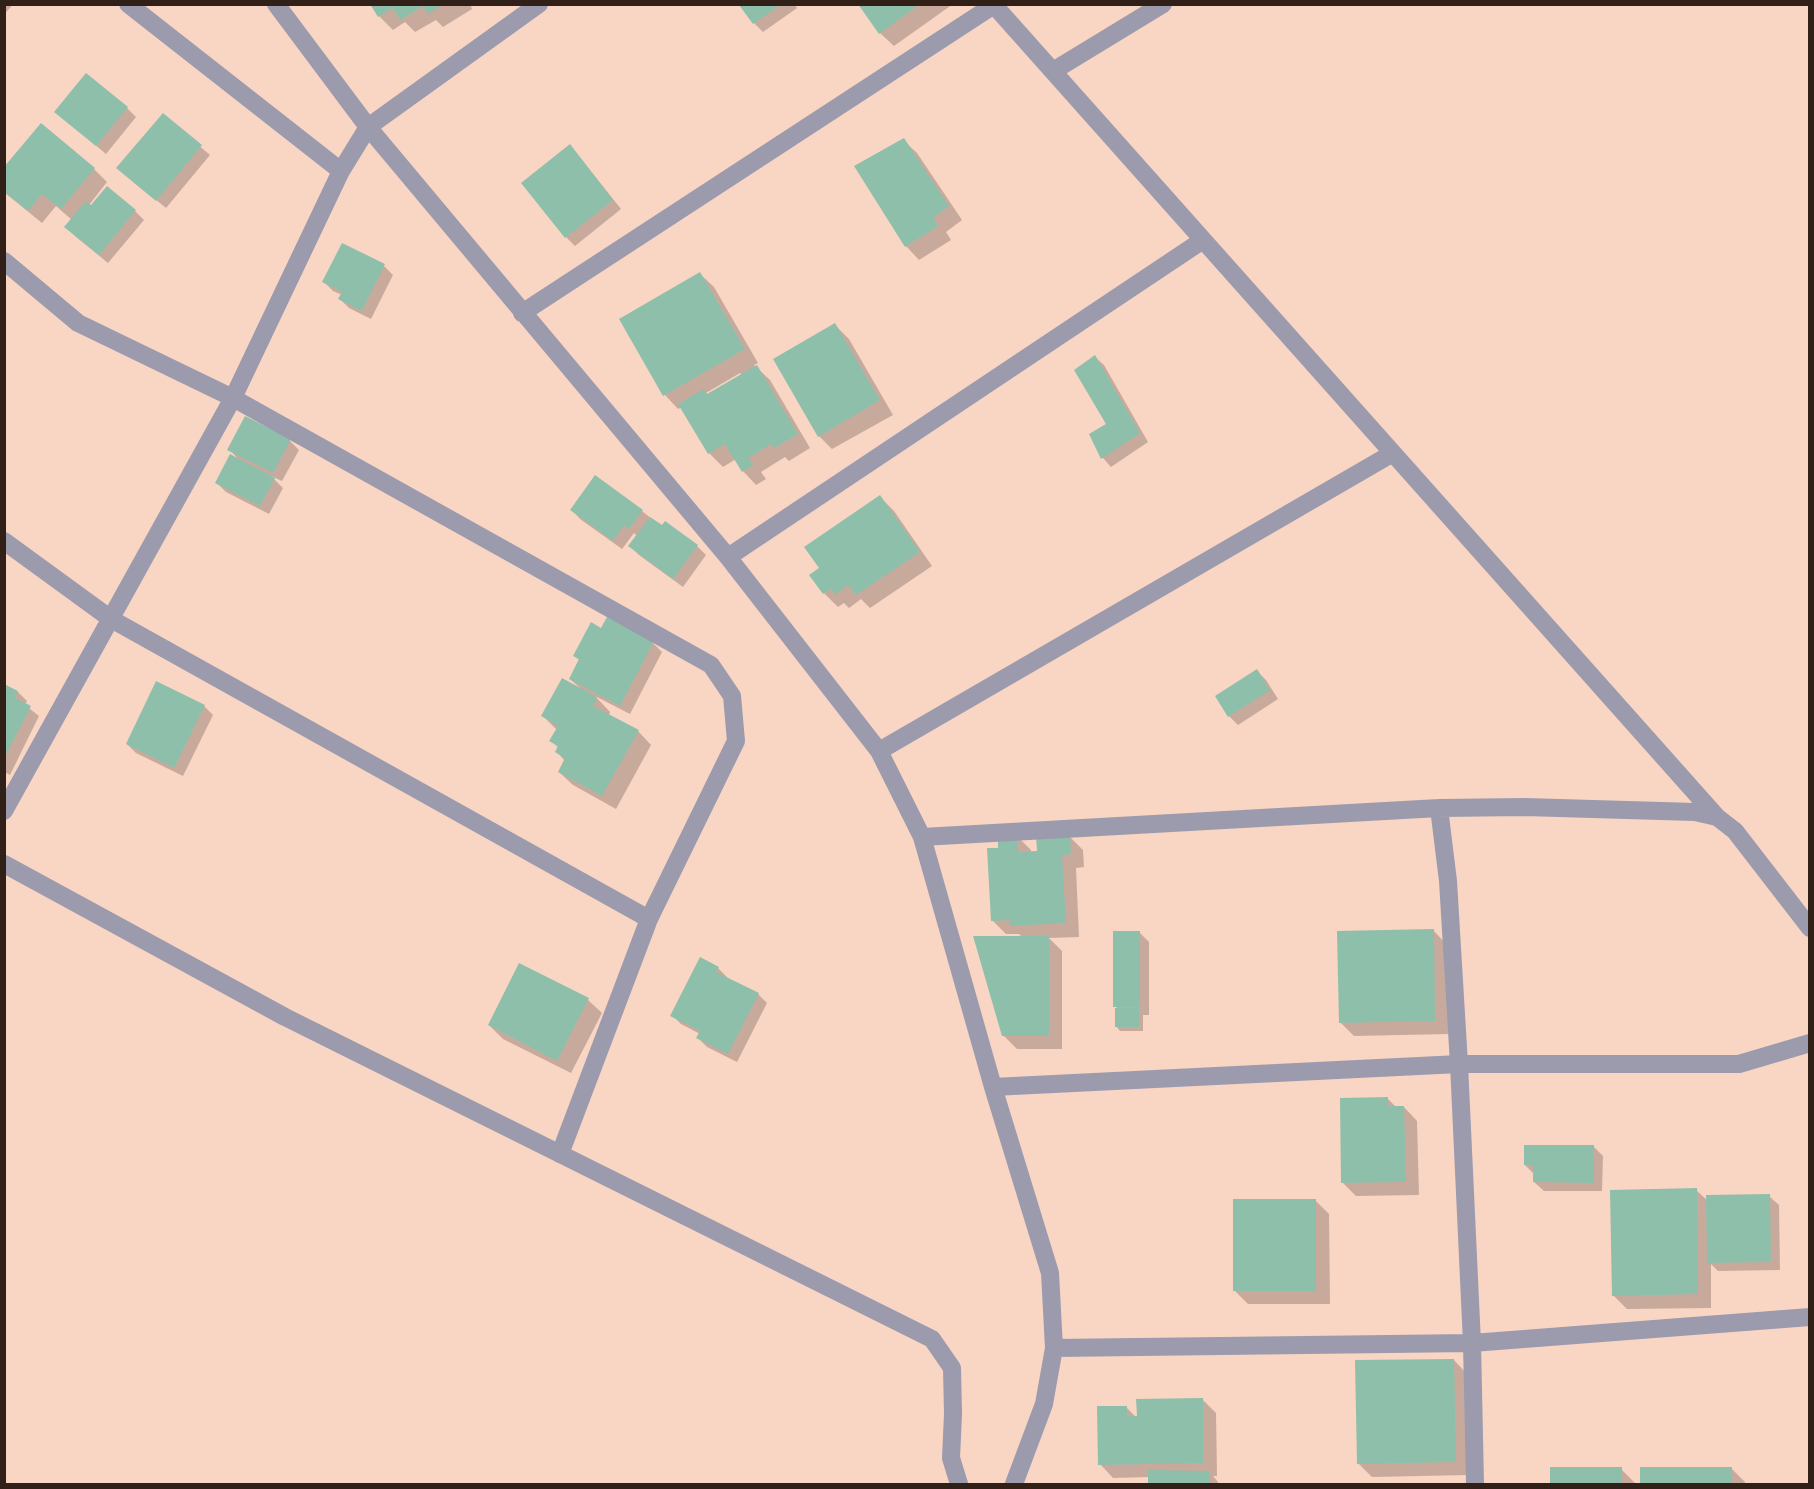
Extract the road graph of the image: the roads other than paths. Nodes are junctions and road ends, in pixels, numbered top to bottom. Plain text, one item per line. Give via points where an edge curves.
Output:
1 (128, 4) edge
2 (276, 4) edge
3 (539, 4) edge
4 (1162, 4) edge
5 (994, 5) edge
6 (1053, 71) junction
7 (368, 127) junction
8 (341, 171) junction
9 (1203, 240) junction
10 (4, 261) edge
11 (522, 313) junction
12 (233, 398) junction
13 (1393, 453) junction
14 (4, 541) edge
15 (728, 557) junction
16 (111, 619) junction
17 (879, 750) junction
18 (1439, 808) junction
19 (4, 811) edge
20 (1718, 817) junction
21 (922, 837) junction
22 (4, 864) edge
23 (649, 919) junction
24 (1809, 928) edge
25 (1809, 1043) edge
26 (1459, 1064) junction
27 (993, 1087) junction
28 (560, 1154) junction
29 (1809, 1317) edge
30 (1472, 1342) junction
31 (1054, 1348) junction
32 (959, 1485) edge
33 (1014, 1485) edge
34 (1475, 1485) edge

1 - 8 street
2 - 7 street
3 - 7 street
4 - 6 street
5 - 6 street
5 - 11 street
6 - 9 street
7 - 8 street
7 - 11 street
8 - 12 street
9 - 13 street
9 - 15 street
10 - 12 street via 78,323
11 - 15 street
12 - 16 street
12 - 23 street via 711,665 732,696 736,741
13 - 17 street
13 - 20 street
14 - 16 street
15 - 17 street
16 - 19 street
16 - 23 street
17 - 21 street
18 - 20 street via 1695,812
18 - 21 street
18 - 26 street via 1448,881
20 - 24 street via 1735,831
21 - 27 street
22 - 28 street via 285,1017
23 - 28 street
25 - 26 street via 1739,1064
26 - 27 street
26 - 30 street
27 - 31 street via 1050,1273
28 - 32 street via 933,1339 952,1368 951,1458
29 - 30 street
30 - 31 street
30 - 34 street
31 - 33 street via 1044,1404

